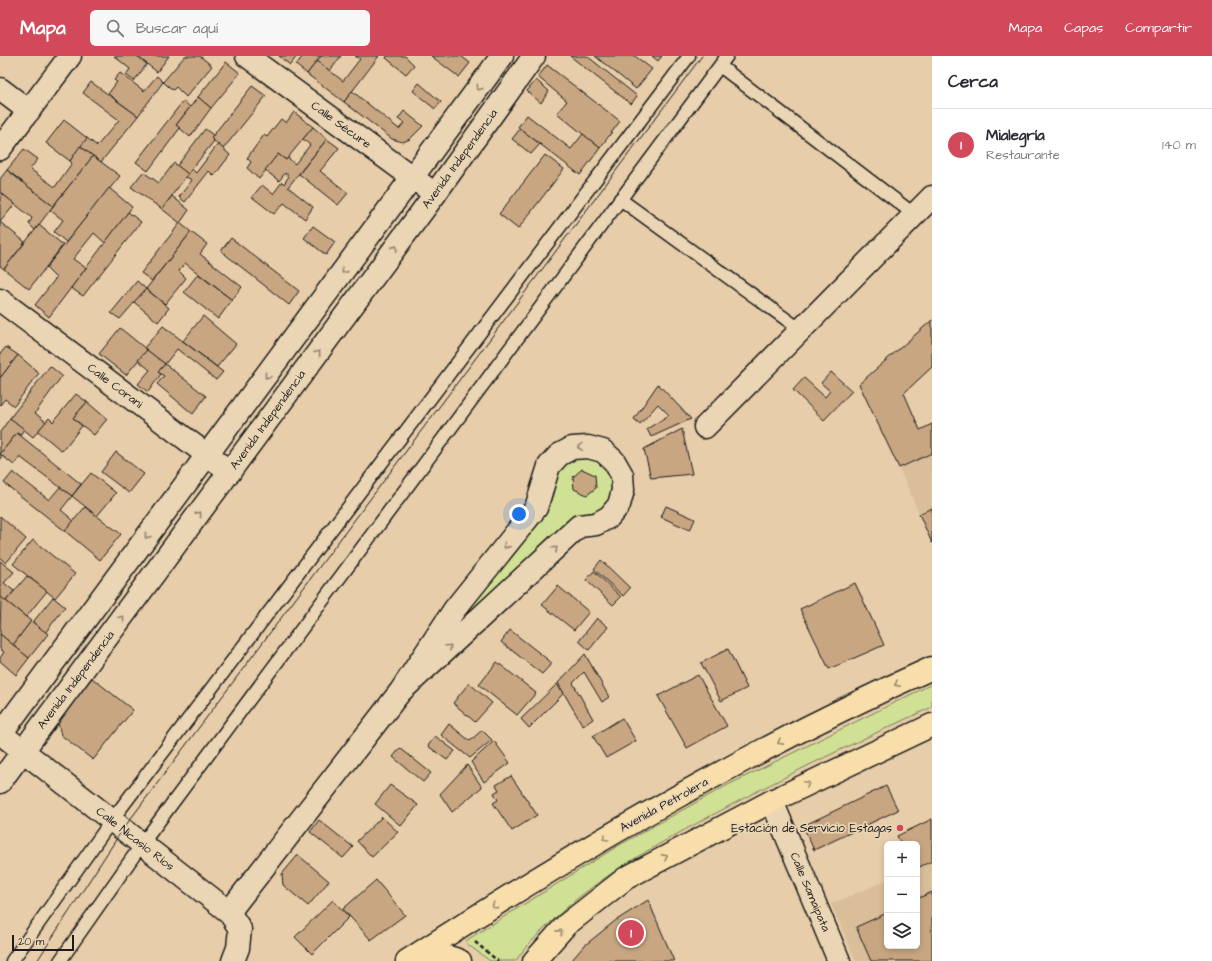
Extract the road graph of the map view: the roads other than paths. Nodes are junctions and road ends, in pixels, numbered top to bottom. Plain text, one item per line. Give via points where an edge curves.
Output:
1 (70, 56) edge
2 (247, 56) edge
3 (502, 56) edge
4 (534, 56) edge
5 (689, 56) edge
6 (727, 56) edge
7 (720, 66) junction
8 (0, 89) edge
9 (29, 111) junction
10 (0, 150) edge
11 (413, 178) junction
12 (435, 194) junction
13 (932, 197) edge
14 (620, 199) junction
15 (915, 215) junction
16 (0, 300) edge
17 (801, 330) junction
18 (705, 427) dead end
19 (208, 455) junction
20 (230, 472) junction
21 (932, 668) edge
22 (400, 692) junction
23 (932, 725) edge
24 (0, 734) edge
25 (23, 751) junction
26 (0, 782) edge
27 (772, 801) junction
28 (112, 820) junction
29 (142, 844) junction
30 (229, 912) junction
31 (12, 961) edge
32 (60, 961) edge
33 (233, 961) edge
34 (407, 961) edge
35 (460, 961) edge
36 (534, 961) edge
37 (839, 961) edge

1 - 9 street
2 - 11 street, Calle Sécure
3 -> 11 street
4 - 12 street, Avenida Independencia
5 - 28 lane
6 - 7 lane
7 - 14 lane
7 - 15 lane
8 - 9 street
9 - 10 street
11 - 12 street, Calle Sécure
11 -> 19 street
20 -> 12 street, Avenida Independencia
13 - 15 street
14 - 17 lane
14 - 29 lane
15 - 17 street
16 - 19 street, Calle Corani
17 - 18 street
19 - 20 street, Calle Corani
19 -> 24 street
25 -> 20 street, Avenida Independencia
21 -> 34 main road, Avenida Petrolera via 799,732 610,834
22 -> 22 street via 579,526 596,524 609,517 619,505 623,490 622,475 614,461 603,451 588,447 572,448 559,455 549,466 536,508 454,610
22 - 30 street
27 -> 23 main road
24 - 25 street, Calle Nicasio Ríos
25 - 26 street, Avenida Independencia
25 - 28 street, Calle Nicasio Ríos
36 -> 27 main road via 566,925 626,878
27 - 37 street, Calle Samaipata
28 - 29 street, Calle Nicasio Ríos
28 - 31 lane
29 - 30 street, Calle Nicasio Ríos
29 - 32 lane
30 - 33 street, Calle Nicasio Ríos via 240,929 238,948
34 - 35 main road via 437,955

